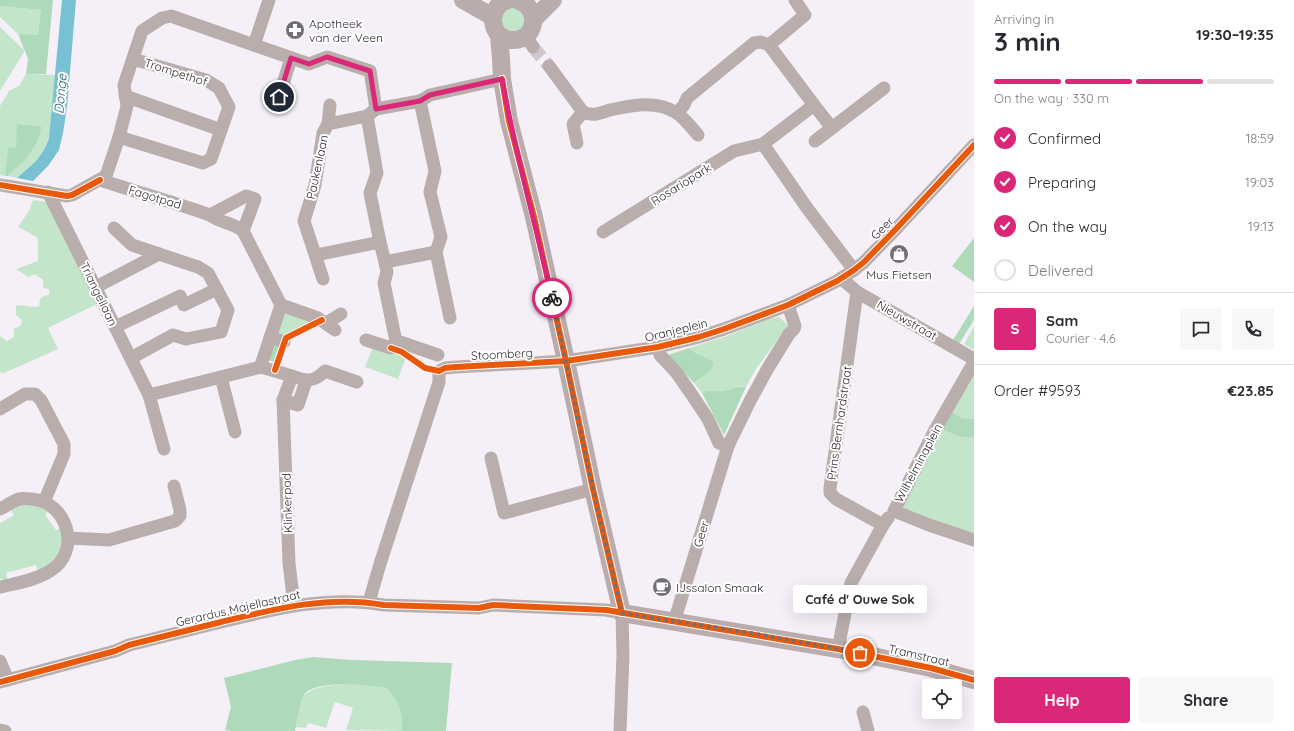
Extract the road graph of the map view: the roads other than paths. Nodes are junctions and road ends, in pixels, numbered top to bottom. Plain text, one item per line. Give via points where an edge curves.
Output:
1 (269, 0) edge
2 (463, 0) edge
3 (469, 0) edge
4 (552, 0) edge
5 (795, 0) edge
6 (500, 7) edge
7 (527, 8) edge
8 (517, 39) junction
9 (254, 45) junction
10 (769, 45) junction
11 (291, 58) junction
12 (133, 59) junction
13 (549, 66) tunnel mouth
14 (502, 79) junction
15 (884, 88) dead end
16 (125, 96) junction
17 (279, 97) dead end
18 (420, 101) junction
19 (330, 104) dead end
20 (814, 105) junction
21 (372, 112) junction
22 (583, 112) junction
23 (677, 113) junction
24 (328, 124) junction
25 (832, 128) junction
26 (221, 130) junction
27 (698, 135) dead end
28 (119, 136) junction
29 (815, 141) dead end
30 (577, 143) dead end
31 (763, 144) junction
32 (974, 145) edge
33 (100, 180) junction
34 (0, 185) edge
35 (48, 192) junction
36 (210, 214) junction
37 (114, 228) dead end
38 (243, 231) junction
39 (603, 232) dead end
40 (380, 242) junction
41 (436, 252) junction
42 (159, 254) junction
43 (316, 256) junction
44 (385, 262) junction
45 (854, 270) junction
46 (841, 278) junction
47 (324, 279) dead end
48 (96, 288) junction
49 (217, 289) junction
50 (857, 292) junction
51 (280, 305) junction
52 (788, 305) junction
53 (342, 314) dead end
54 (450, 318) dead end
55 (115, 326) junction
56 (270, 337) junction
57 (366, 340) dead end
58 (284, 342) dead end
59 (393, 342) junction
60 (658, 347) junction
61 (438, 355) dead end
62 (131, 358) junction
63 (974, 359) edge
64 (566, 361) junction
65 (974, 362) edge
66 (262, 367) junction
67 (292, 376) junction
68 (221, 377) junction
69 (306, 381) junction
70 (357, 382) dead end
71 (149, 395) junction
72 (283, 400) junction
73 (0, 410) edge
74 (235, 432) dead end
75 (728, 446) junction
76 (164, 449) dead end
77 (491, 458) dead end
78 (174, 486) dead end
79 (593, 489) junction
80 (44, 502) junction
81 (0, 509) edge
82 (894, 511) junction
83 (883, 525) junction
84 (68, 538) junction
85 (974, 540) edge
86 (0, 589) edge
87 (369, 602) junction
88 (294, 605) junction
89 (622, 613) junction
90 (674, 622) junction
91 (838, 649) junction
92 (0, 661) edge
93 (974, 680) edge
94 (4, 681) edge
95 (863, 712) dead end
96 (0, 730) edge
97 (5, 731) edge
98 (620, 731) edge
99 (868, 731) edge

1 - 9 street
2 - 6 street
3 - 6 street
4 - 7 street
5 - 10 street via 805,15
6 - 8 street via 494,27
7 - 8 street via 533,25 530,31
8 - 14 street via 501,59
9 - 11 street
9 - 12 street via 171,16 162,18 142,31
10 - 20 street
10 - 23 street via 754,43 687,98
11 - 17 street
11 - 21 street via 309,64 327,57 370,71
12 - 16 street via 124,85
12 - 26 street, Trompethof via 206,80 219,88 229,107
13 - 22 street
14 - 18 street, Paukenlaan via 430,95
14 - 64 street via 509,121
15 - 25 street
16 - 26 street
16 - 28 street via 127,106
18 - 21 street, Paukenlaan
18 - 41 street via 435,171 430,192 441,237
19 - 24 street, Paukenlaan
20 - 25 street
20 - 31 street, Rosariopark
21 - 24 street, Paukenlaan
21 - 40 street via 377,173 370,193
22 - 23 street via 590,115 648,104
22 - 30 street via 573,124
23 - 27 street
24 - 43 street, Paukenlaan via 323,133 315,185 304,221
25 - 29 street
26 - 28 street, Trompethof via 211,159 203,163
28 - 33 street via 106,176
31 - 39 street, Rosariopark via 734,151
31 - 45 street
32 - 45 street, Geer via 896,230
33 - 35 street via 72,195
33 - 36 street, Fagotpad
34 - 35 street
35 - 48 street, Triangellaan
36 - 38 street, Fagotpad via 213,218
36 - 38 street via 246,196 255,199
37 - 42 street via 132,245
38 - 51 street
40 - 43 street
40 - 44 street
41 - 44 street
41 - 54 street
42 - 48 street
42 - 49 street via 208,272
43 - 47 street, Paukenlaan
44 - 59 street via 387,272 384,283
45 - 46 street, Geer
46 - 50 street, Nieuwstraat
46 - 52 street, Geer
48 - 55 street, Triangellaan
49 - 55 street via 184,305 180,296
49 - 62 street via 228,310 221,332 186,339 173,336
50 - 63 street, Nieuwstraat
50 - 83 street, Prins Bernhardstraat via 830,494
51 - 53 street via 318,318 331,327
51 - 56 street
52 - 60 street, Oranjeplein via 724,329
52 - 75 street via 794,329 768,368
55 - 62 street, Triangellaan
56 - 58 street
56 - 66 street
57 - 59 street
59 - 61 street via 397,341
60 - 64 street, Oranjeplein
60 - 75 street, Oranjeplein via 660,355 692,395 719,442
62 - 71 street, Triangellaan
64 - 79 street
64 - 87 street, Stoomberg via 456,367 439,371 439,382
65 - 82 street, Wilhelminaplein via 935,430
66 - 67 street
66 - 68 street
67 - 69 street
67 - 72 street, Klinkerpad
68 - 71 street
68 - 74 street
69 - 70 street via 318,378 325,372
69 - 72 street via 298,405
71 - 76 street, Triangellaan
72 - 88 street, Klinkerpad via 289,563
73 - 80 street via 25,394 35,394 41,400 64,444 64,454
75 - 90 street, Geer
77 - 79 street via 504,513
78 - 84 street via 180,510 180,516 175,521 109,540
79 - 89 street
80 - 81 street via 19,500
80 - 84 street via 61,515 67,527
82 - 83 street
82 - 85 street, Wilhelminaplein
83 - 91 street via 851,583
84 - 86 street via 64,555 51,571
87 - 88 street, Gerardus Majellastraat
87 - 89 street, Gerardus Majellastraat via 384,605 479,608 494,605
88 - 94 street, Gerardus Majellastraat via 129,645 115,652
89 - 90 street, Tramstraat
89 - 98 street
90 - 91 street, Tramstraat
91 - 93 street, Tramstraat via 931,668
92 - 94 street
95 - 99 street
96 - 97 street

